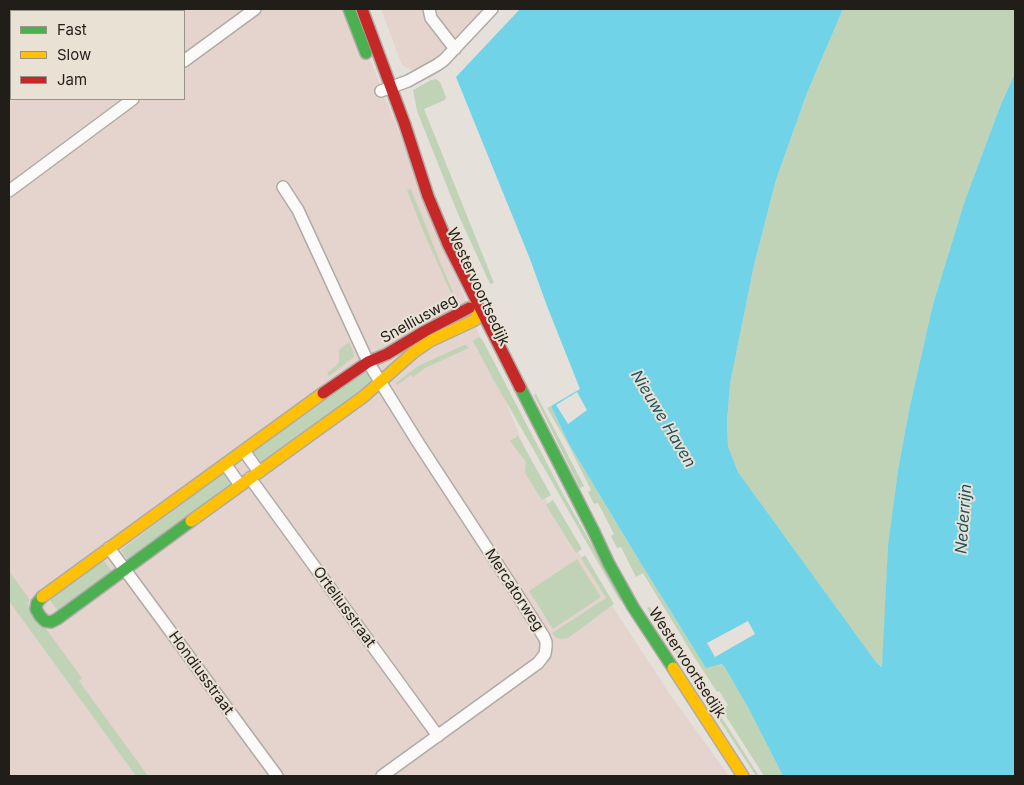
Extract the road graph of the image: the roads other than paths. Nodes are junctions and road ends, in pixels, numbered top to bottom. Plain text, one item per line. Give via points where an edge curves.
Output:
1 (255, 9) edge
2 (349, 9) edge
3 (362, 9) edge
4 (429, 9) edge
5 (492, 9) edge
6 (455, 49) junction
7 (185, 60) edge
8 (390, 88) junction
9 (132, 100) edge
10 (283, 188) dead end
11 (9, 191) edge
12 (475, 312) junction
13 (368, 362) junction
14 (381, 382) junction
15 (244, 451) junction
16 (226, 465) junction
17 (250, 478) junction
18 (109, 548) junction
19 (125, 569) junction
20 (438, 736) junction
21 (277, 776) edge
22 (382, 776) edge
23 (743, 776) edge

1 - 7 street
2 - 8 street, Westervoortsedijk via 371,65
3 - 8 street, Westervoortsedijk
4 - 6 street via 431,18
5 - 6 street
6 - 8 street via 438,65
8 - 12 street, Westervoortsedijk via 431,204
9 - 11 street
10 - 13 street, Snelliusweg via 298,210
12 - 13 street, Snelliusweg via 425,332
12 - 14 street, Snelliusweg via 414,352
12 - 23 street, Westervoortsedijk via 564,492 633,607
13 - 14 street, Snelliusweg
13 - 15 street, Snelliusweg
14 - 17 street, Snelliusweg via 364,398
14 - 20 street, Mercatorweg via 546,642 545,654 538,664
15 - 16 street, Snelliusweg
15 - 17 street
16 - 17 street
16 - 18 street, Snelliusweg
17 - 19 street, Snelliusweg
17 - 20 street, Orteliusstraat
18 - 19 street
18 - 19 street, Snelliusweg via 42,597 36,609 40,616 45,621 57,619
19 - 21 street, Hondiusstraat
20 - 22 street, Mercatorweg

